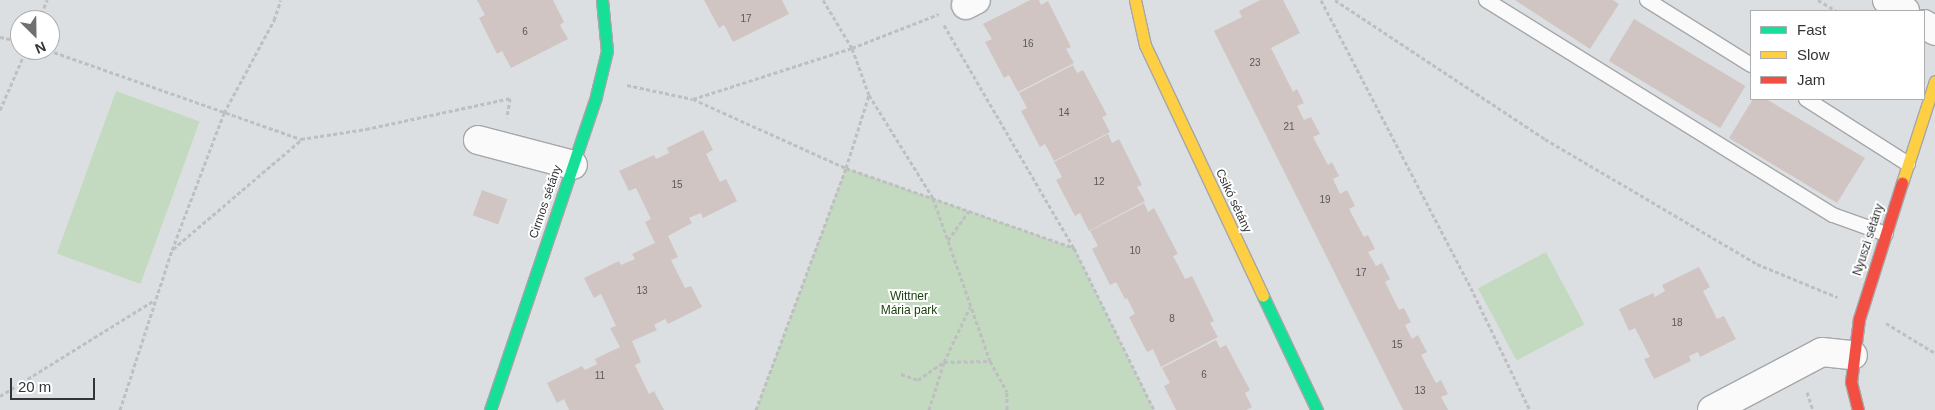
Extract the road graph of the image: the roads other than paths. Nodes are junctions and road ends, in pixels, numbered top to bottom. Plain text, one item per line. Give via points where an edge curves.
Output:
1 (602, 0) edge
2 (1134, 0) edge
3 (1486, 0) edge
4 (1647, 0) edge
5 (1888, 0) edge
6 (1903, 10) edge
7 (1750, 64) edge
8 (1935, 81) edge
9 (1808, 100) edge
10 (478, 140) dead end
11 (1908, 164) junction
12 (573, 165) junction
13 (1886, 234) junction
14 (1853, 355) junction
15 (490, 410) edge
16 (1317, 410) edge
17 (1712, 410) edge
18 (1858, 410) edge

1 - 12 street, Cirmos sétány via 607,51
2 - 16 street, Csikó sétány via 1145,45
3 - 13 lane via 1833,215
4 - 7 lane
5 - 6 street
8 - 11 street, Nyuszi sétány
9 - 11 lane
10 - 12 street
11 - 13 street, Nyuszi sétány
12 - 15 street, Cirmos sétány via 500,364
13 - 14 street, Nyuszi sétány via 1863,308
14 - 17 street via 1822,352
14 - 18 street, Nyuszi sétány via 1851,382

